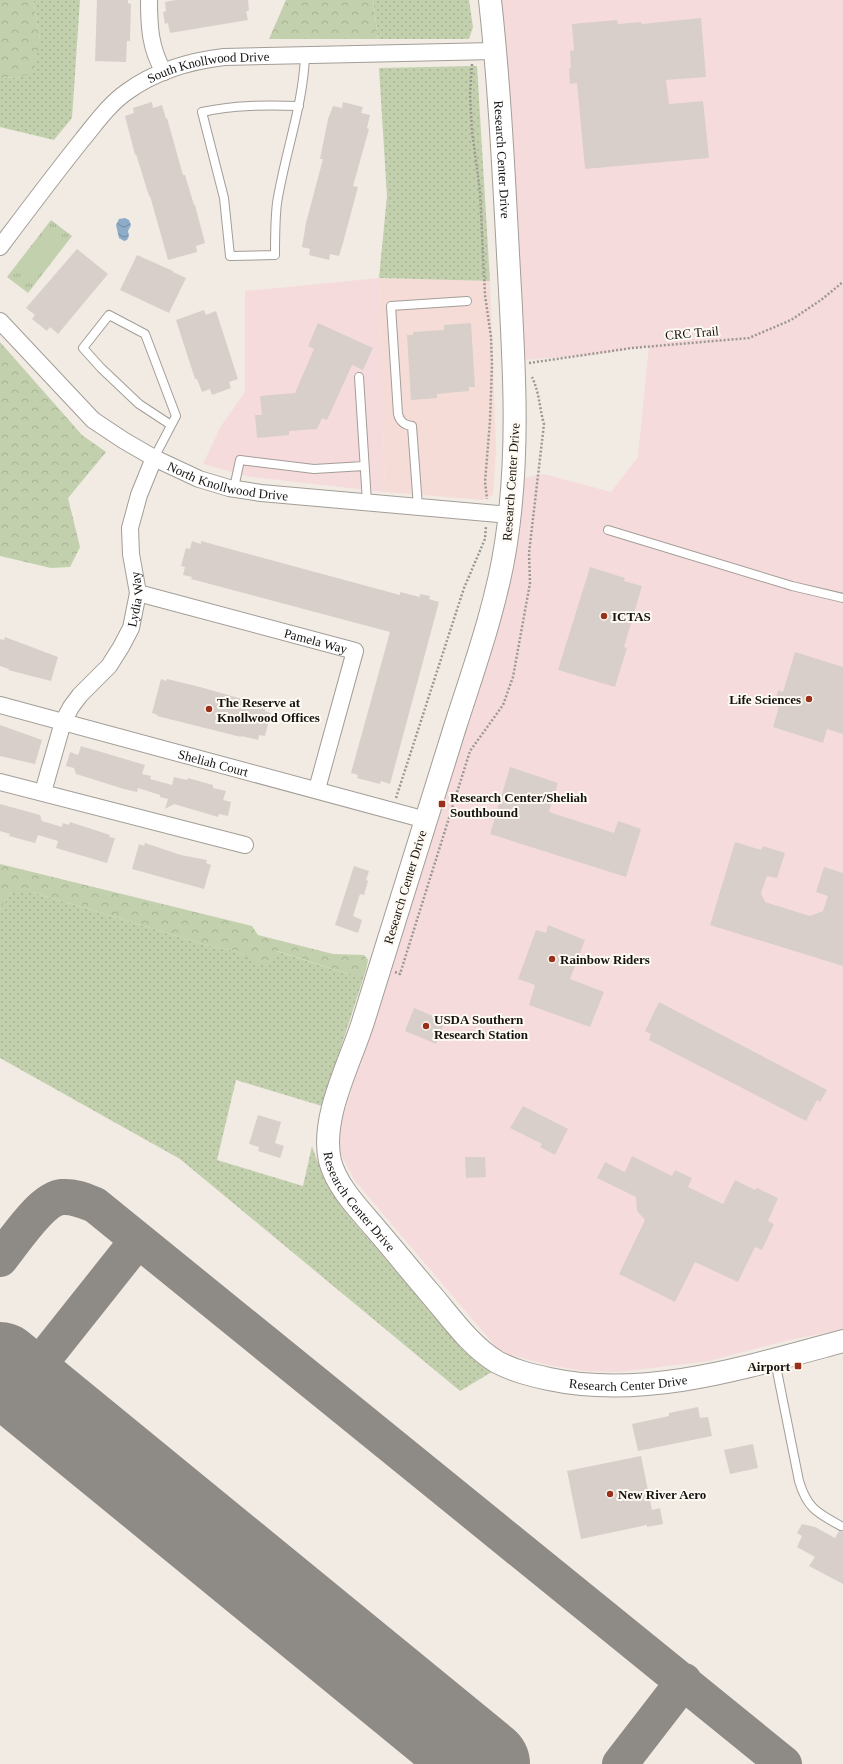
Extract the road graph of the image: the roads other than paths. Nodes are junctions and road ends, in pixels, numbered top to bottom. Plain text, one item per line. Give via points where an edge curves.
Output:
1 (149, 0) edge
2 (490, 0) edge
3 (494, 51) junction
4 (305, 56) junction
5 (164, 72) junction
6 (299, 106) junction
7 (0, 247) edge
8 (467, 301) dead end
9 (0, 321) edge
10 (359, 377) dead end
11 (171, 425) junction
12 (154, 458) junction
13 (364, 466) junction
14 (234, 488) junction
15 (367, 502) junction
16 (418, 507) junction
17 (510, 515) junction
18 (608, 530) dead end
19 (138, 593) junction
20 (843, 598) edge
21 (0, 705) edge
22 (63, 722) junction
23 (0, 782) edge
24 (316, 789) junction
25 (43, 792) junction
26 (426, 820) junction
27 (245, 845) dead end
28 (843, 1341) edge
29 (775, 1359) junction
30 (841, 1526) dead end

1 - 5 street via 152,46
2 - 3 main road, Research Center Drive
3 - 4 street, South Knollwood Drive
3 - 17 main road, Research Center Drive via 501,127 514,364 516,450
4 - 5 street, South Knollwood Drive via 224,57 191,63
4 - 6 lane
5 - 7 street, South Knollwood Drive via 145,80 113,103 50,180
6 - 6 lane via 277,203 275,255 230,256 224,198 202,112 246,105
8 - 16 lane via 391,306 398,414 401,421 412,426
9 - 12 street, North Knollwood Drive via 93,420
10 - 13 lane
11 - 11 lane via 176,416 148,339 142,332 109,315 83,348 100,368 139,404
11 - 12 lane
12 - 14 street, North Knollwood Drive via 199,478
12 - 19 street, Lydia Way via 139,495 130,528 131,554
13 - 14 lane via 314,469 240,460
13 - 15 lane
14 - 15 street, North Knollwood Drive
15 - 16 street, North Knollwood Drive
16 - 17 street, North Knollwood Drive
17 - 26 main road, Research Center Drive via 501,571 491,608
18 - 20 lane via 792,586
19 - 22 street, Lydia Way via 131,628 121,648 109,666 71,707
19 - 24 street, Pamela Way via 355,650
21 - 22 street, Sheliah Court
22 - 24 street, Sheliah Court
22 - 25 street, Lydia Way
23 - 25 street
24 - 26 street, Sheliah Court
25 - 27 street
26 - 29 main road, Research Center Drive via 328,1128 330,1160 347,1195 472,1342 493,1359 514,1370 562,1382 623,1386 693,1377
28 - 29 main road, Research Center Drive
29 - 30 lane via 803,1495 817,1513

